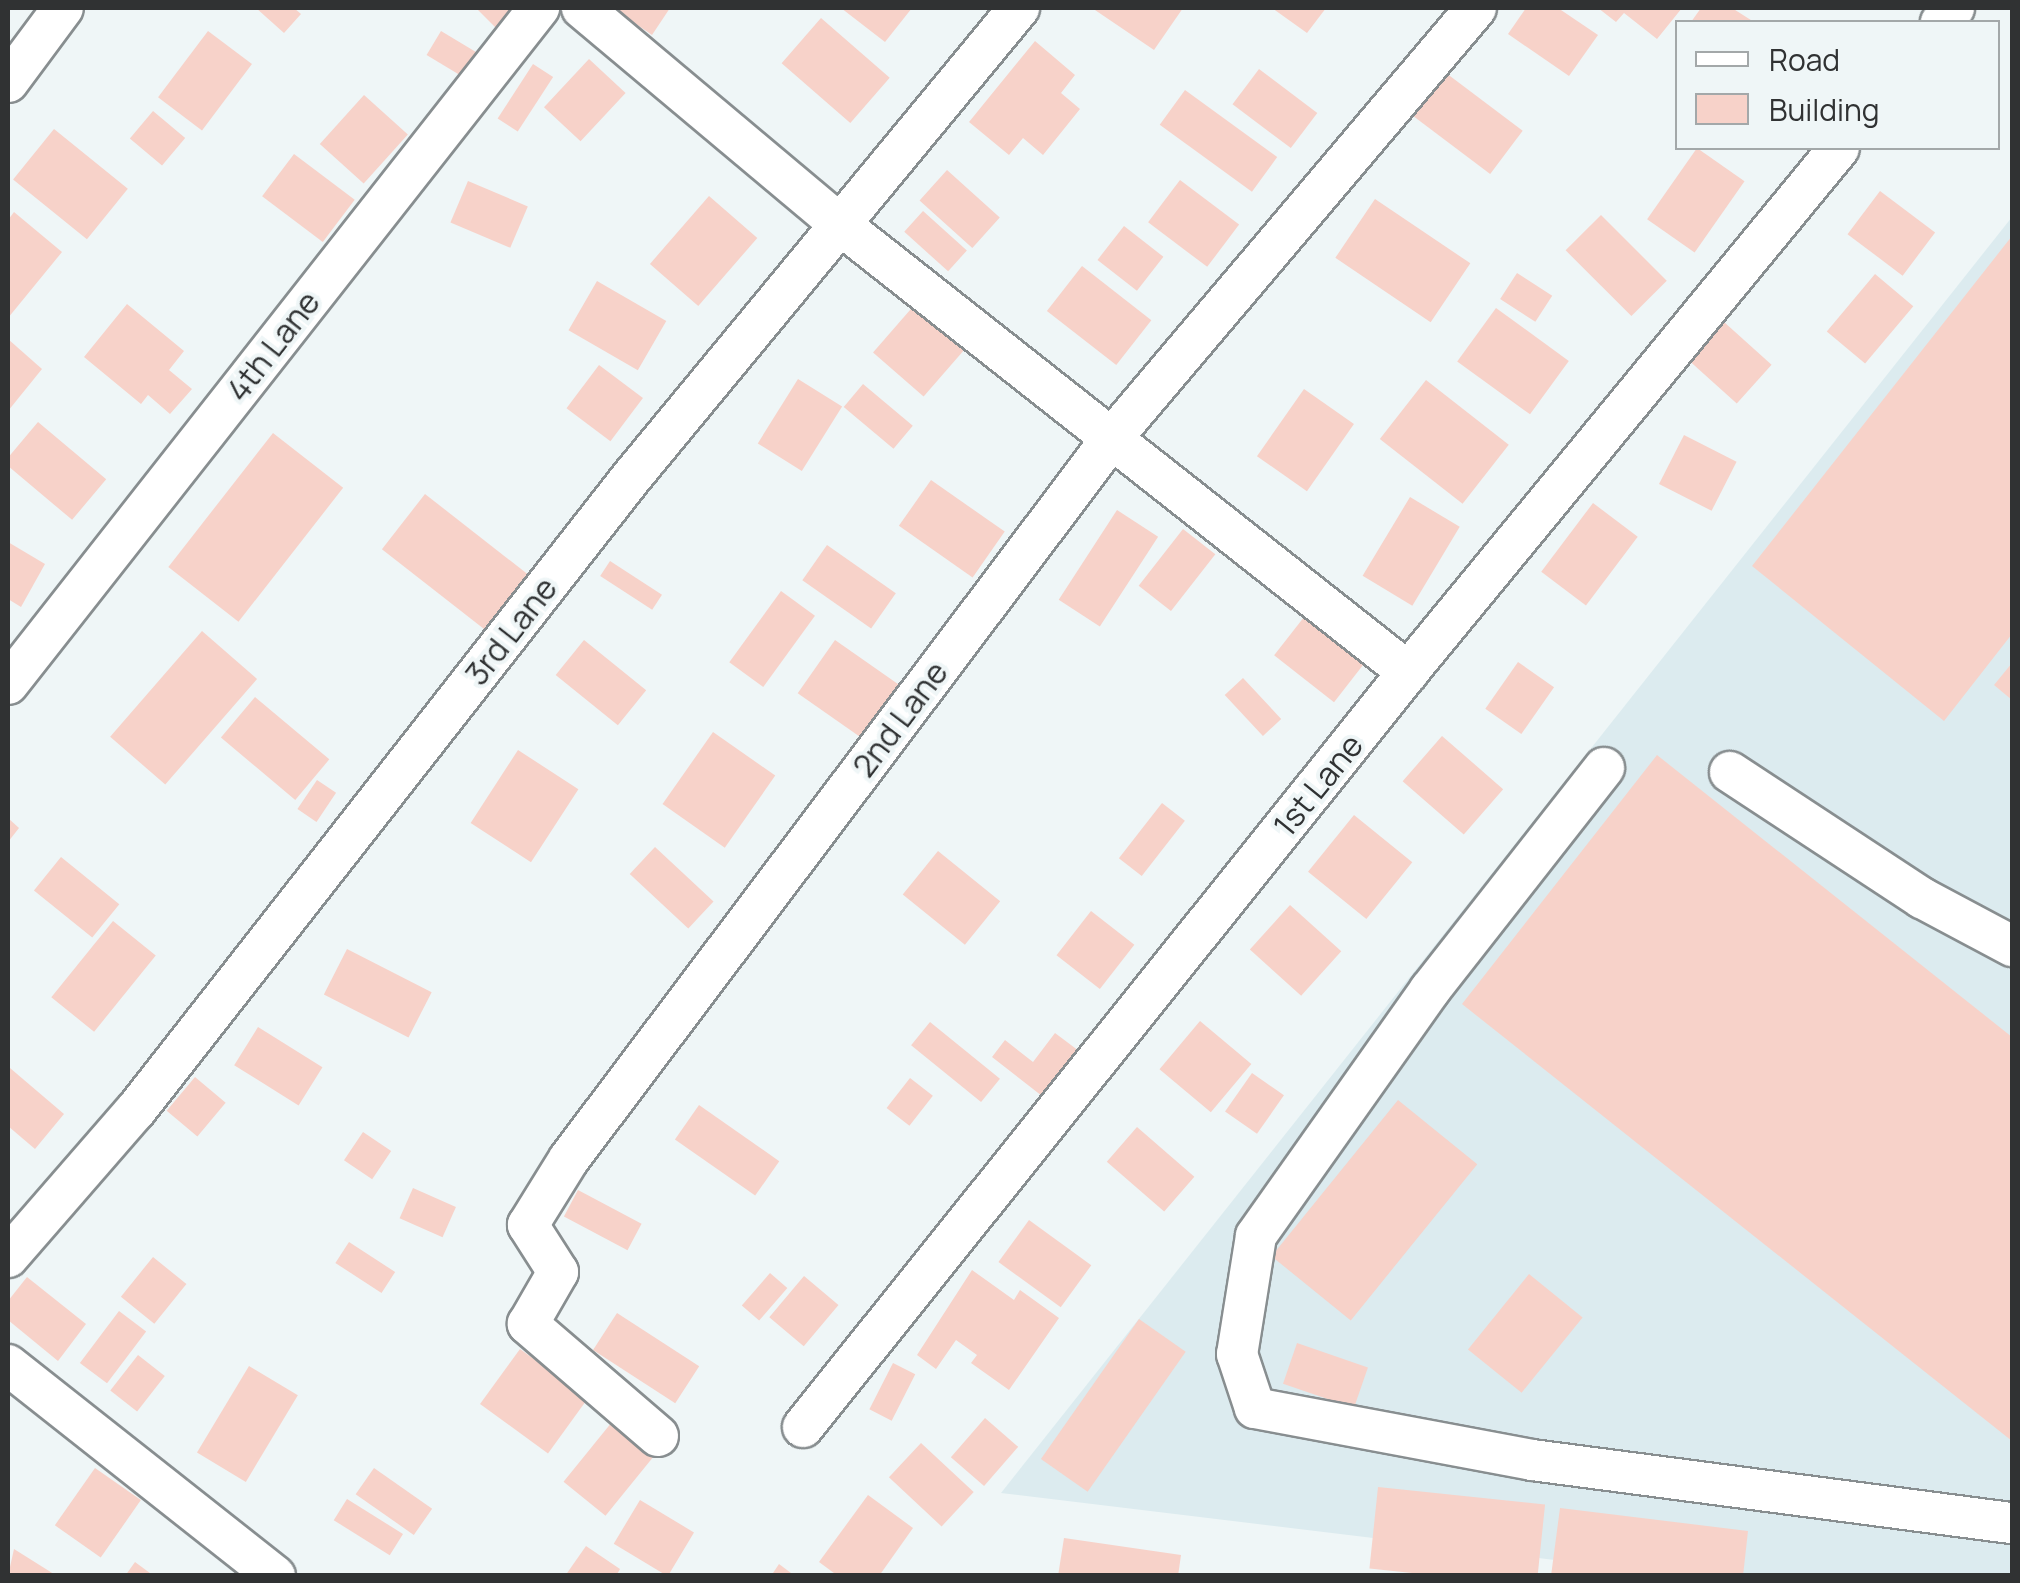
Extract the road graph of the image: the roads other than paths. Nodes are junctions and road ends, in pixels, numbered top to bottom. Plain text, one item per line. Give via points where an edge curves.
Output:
1 (63, 8) edge
2 (539, 8) edge
3 (582, 8) edge
4 (1019, 8) edge
5 (1476, 8) edge
6 (8, 82) edge
7 (1837, 150) edge
8 (842, 226) junction
9 (1112, 438) junction
10 (1408, 672) junction
11 (8, 684) edge
12 (1604, 768) dead end
13 (1730, 772) dead end
14 (2012, 946) edge
15 (8, 1256) edge
16 (8, 1366) edge
17 (803, 1427) dead end
18 (658, 1436) dead end
19 (2012, 1523) edge
20 (275, 1576) edge

1 - 6 street
2 - 11 street, 4th Lane
3 - 8 street
4 - 8 street, 3rd Lane
5 - 9 street, 2nd Lane
7 - 10 street, 1st Lane
8 - 9 street
8 - 15 street, 3rd Lane via 618,495 136,1110
9 - 10 street
9 - 18 street, 2nd Lane via 568,1159 528,1225 558,1272 528,1324
10 - 17 street, 1st Lane
12 - 19 street via 1430,990 1256,1236 1237,1354 1255,1408 1532,1460
13 - 14 street via 1922,898
16 - 20 street

